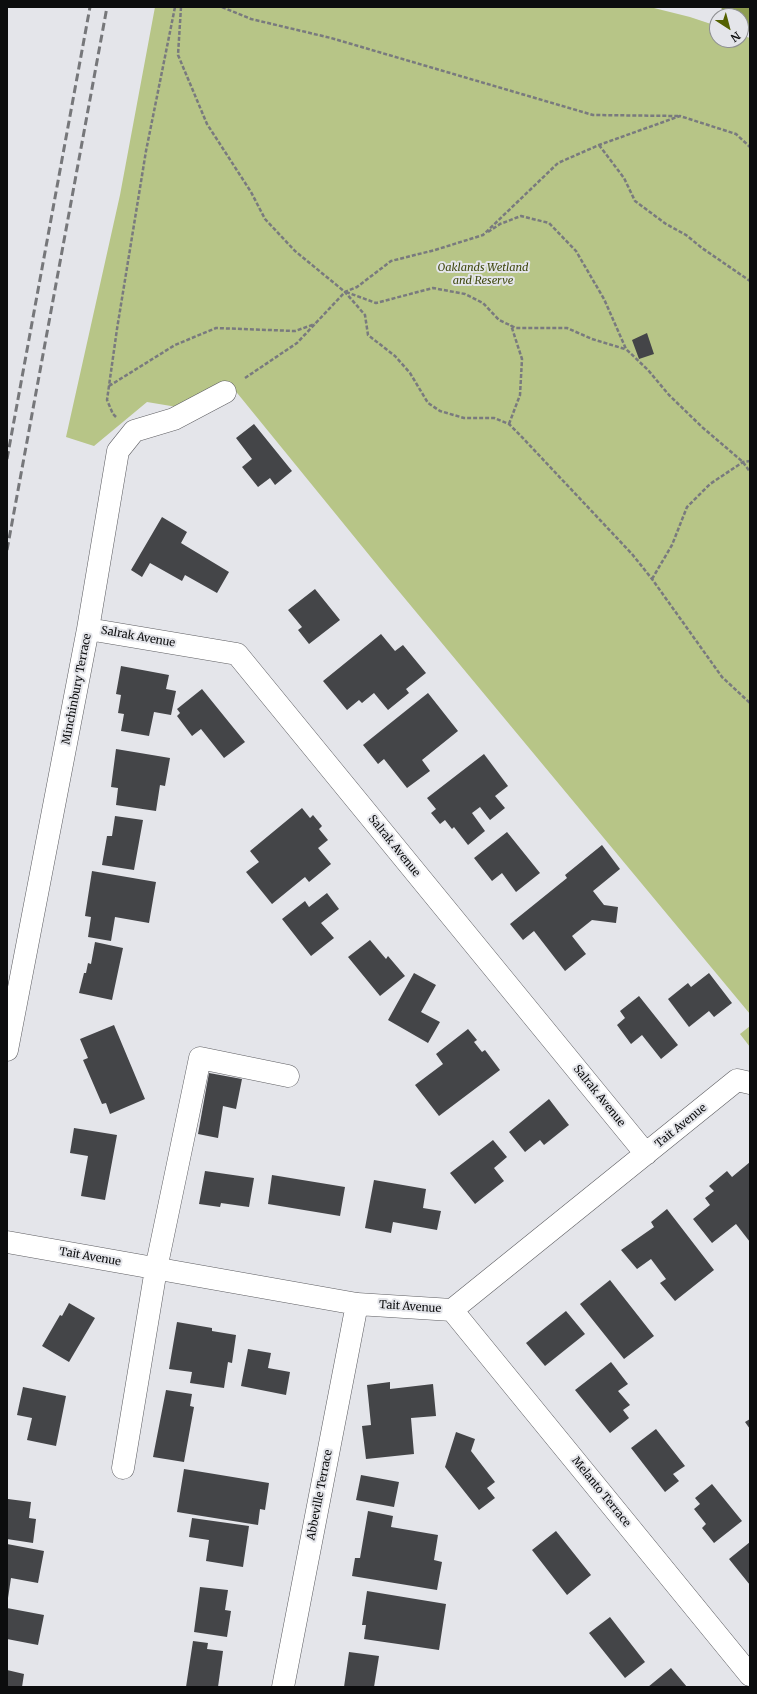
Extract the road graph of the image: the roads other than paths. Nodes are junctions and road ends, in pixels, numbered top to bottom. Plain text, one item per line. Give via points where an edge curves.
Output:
1 (225, 392) road end
2 (88, 629) junction
3 (7, 1050) edge
4 (288, 1076) dead end
5 (744, 1082) edge
6 (646, 1154) junction
7 (7, 1242) edge
8 (156, 1269) junction
9 (357, 1304) junction
10 (452, 1310) junction
11 (123, 1468) dead end
12 (750, 1675) edge
13 (283, 1687) edge

1 - 2 street, Minchinbury Terrace via 174,419 134,431 118,451
2 - 3 street, Minchinbury Terrace
2 - 6 street, Salrak Avenue via 237,654
4 - 8 street via 200,1058
5 - 6 street, Tait Avenue
6 - 10 street, Tait Avenue
7 - 8 street, Tait Avenue
8 - 9 street, Tait Avenue
8 - 11 street
9 - 10 street, Tait Avenue
9 - 13 street, Abbeville Terrace
10 - 12 street, Melanto Terrace

